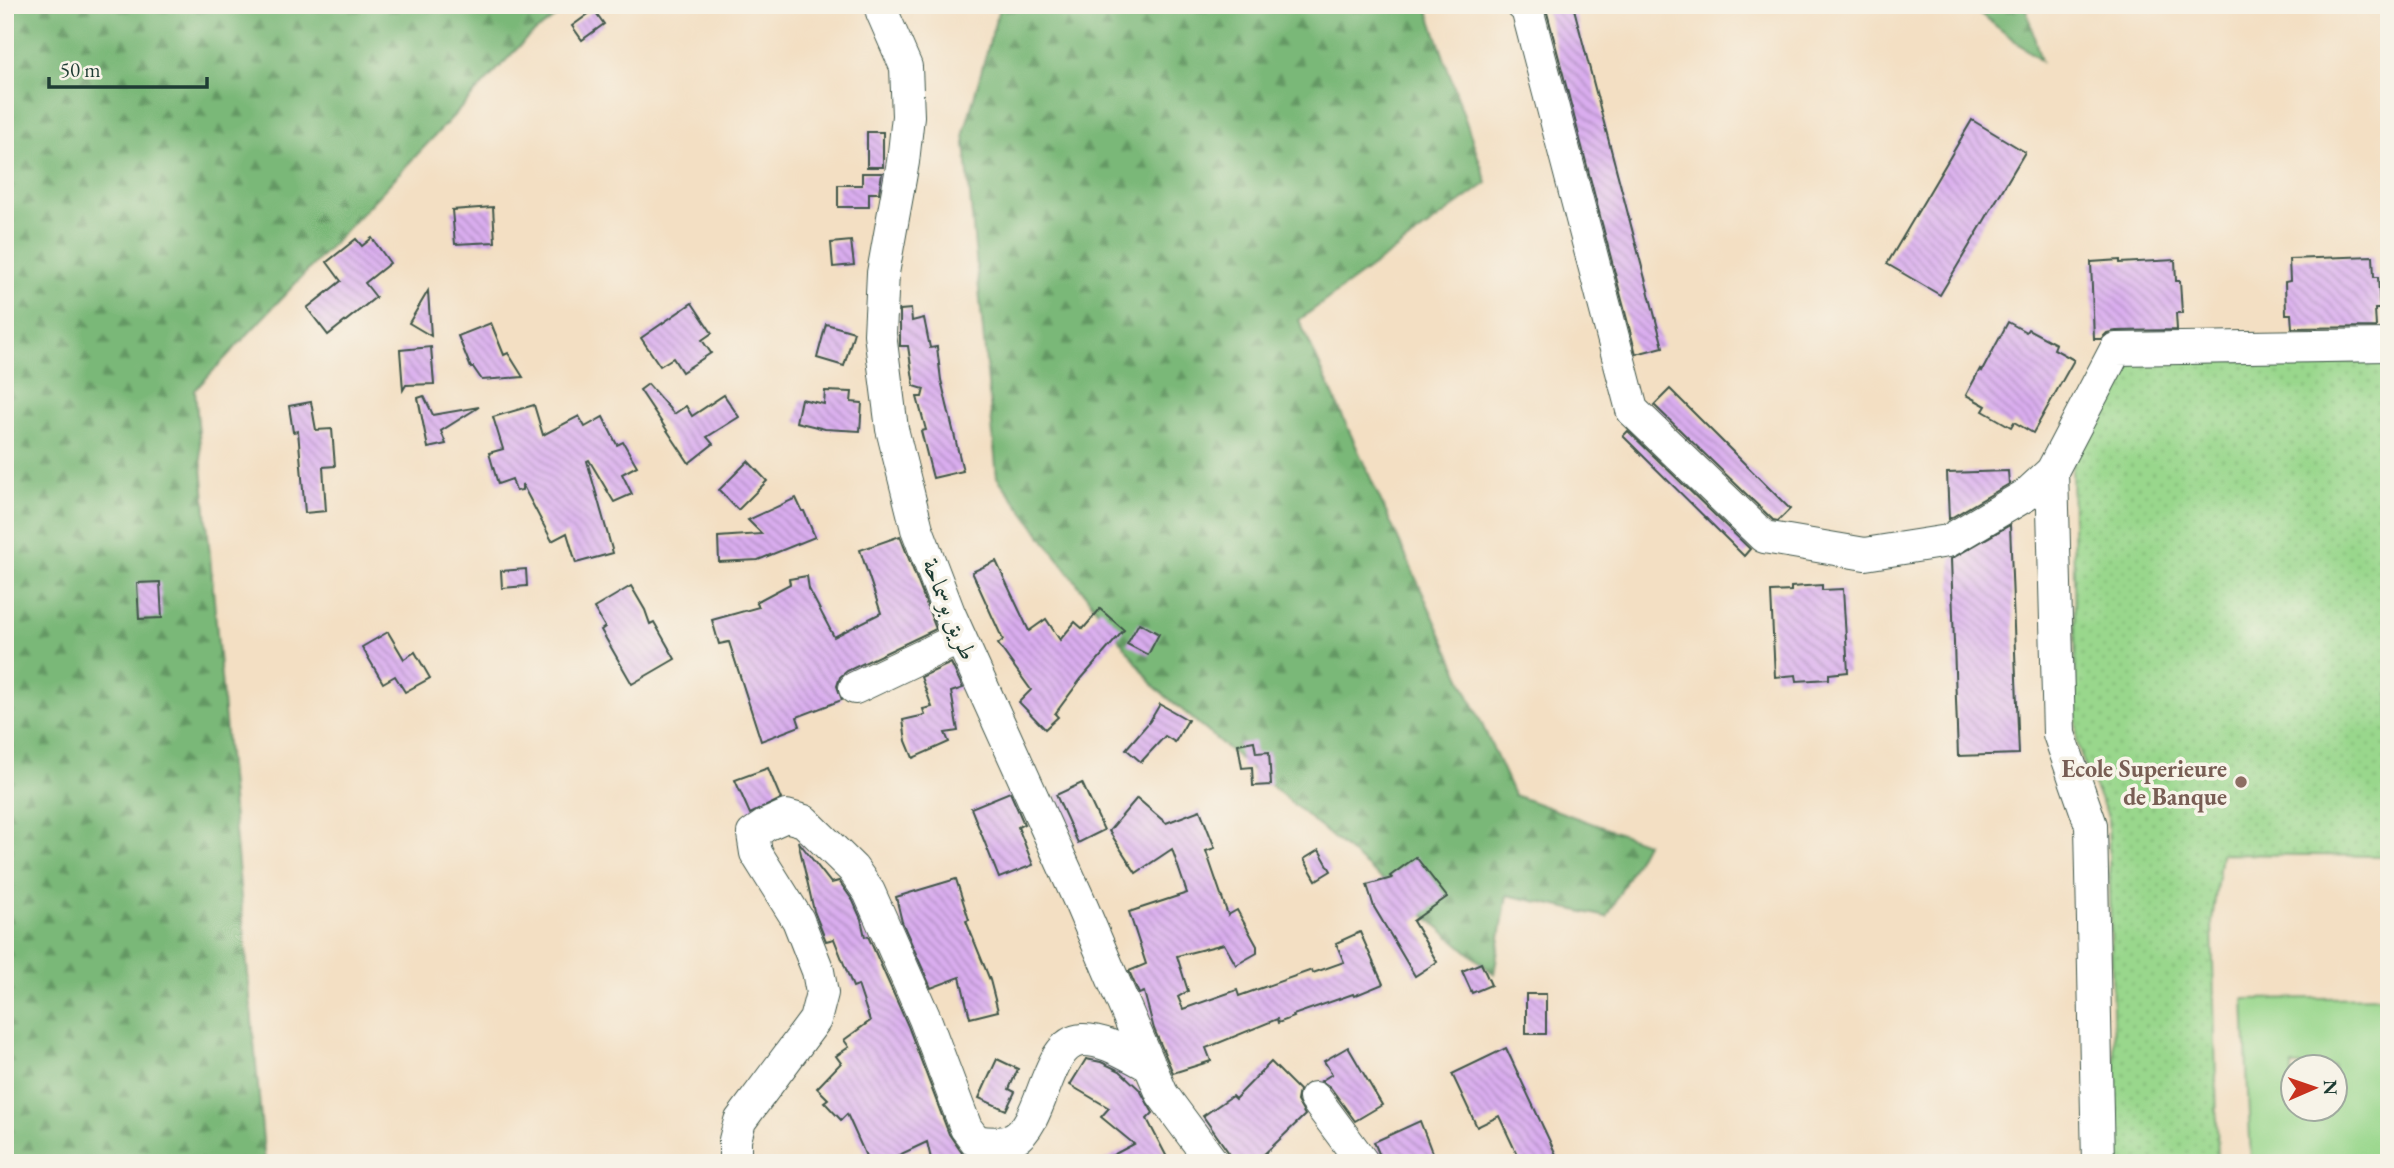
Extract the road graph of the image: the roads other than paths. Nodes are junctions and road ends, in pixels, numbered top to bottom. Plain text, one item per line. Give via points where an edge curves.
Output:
1 (1522, 5) edge
2 (882, 12) dead end
3 (2389, 345) edge
4 (2052, 471) junction
5 (960, 638) junction
6 (855, 688) dead end
7 (1148, 1065) junction
8 (1315, 1098) dead end
9 (736, 1163) edge
10 (1213, 1163) edge
11 (1363, 1163) edge
12 (2098, 1163) edge

1 - 4 street via 1527,9 1632,410 1764,537 1865,554 1948,541 2026,495
2 - 5 street, طريق بوسماحة via 906,67 908,116 883,273 880,334 892,429 917,529
3 - 4 street via 2116,349
4 - 12 street via 2059,734 2091,825
5 - 6 street
5 - 7 street, طريق بوسماحة
7 - 9 street via 1099,1042 1079,1040 1062,1049 1030,1122 1014,1139 995,1144 976,1141 966,1128 925,1019 869,892 853,869 804,821 786,816 753,834 756,853 798,920 822,993 815,1020 740,1121
7 - 10 street, طريق بوسماحة via 1162,1094
8 - 11 street

